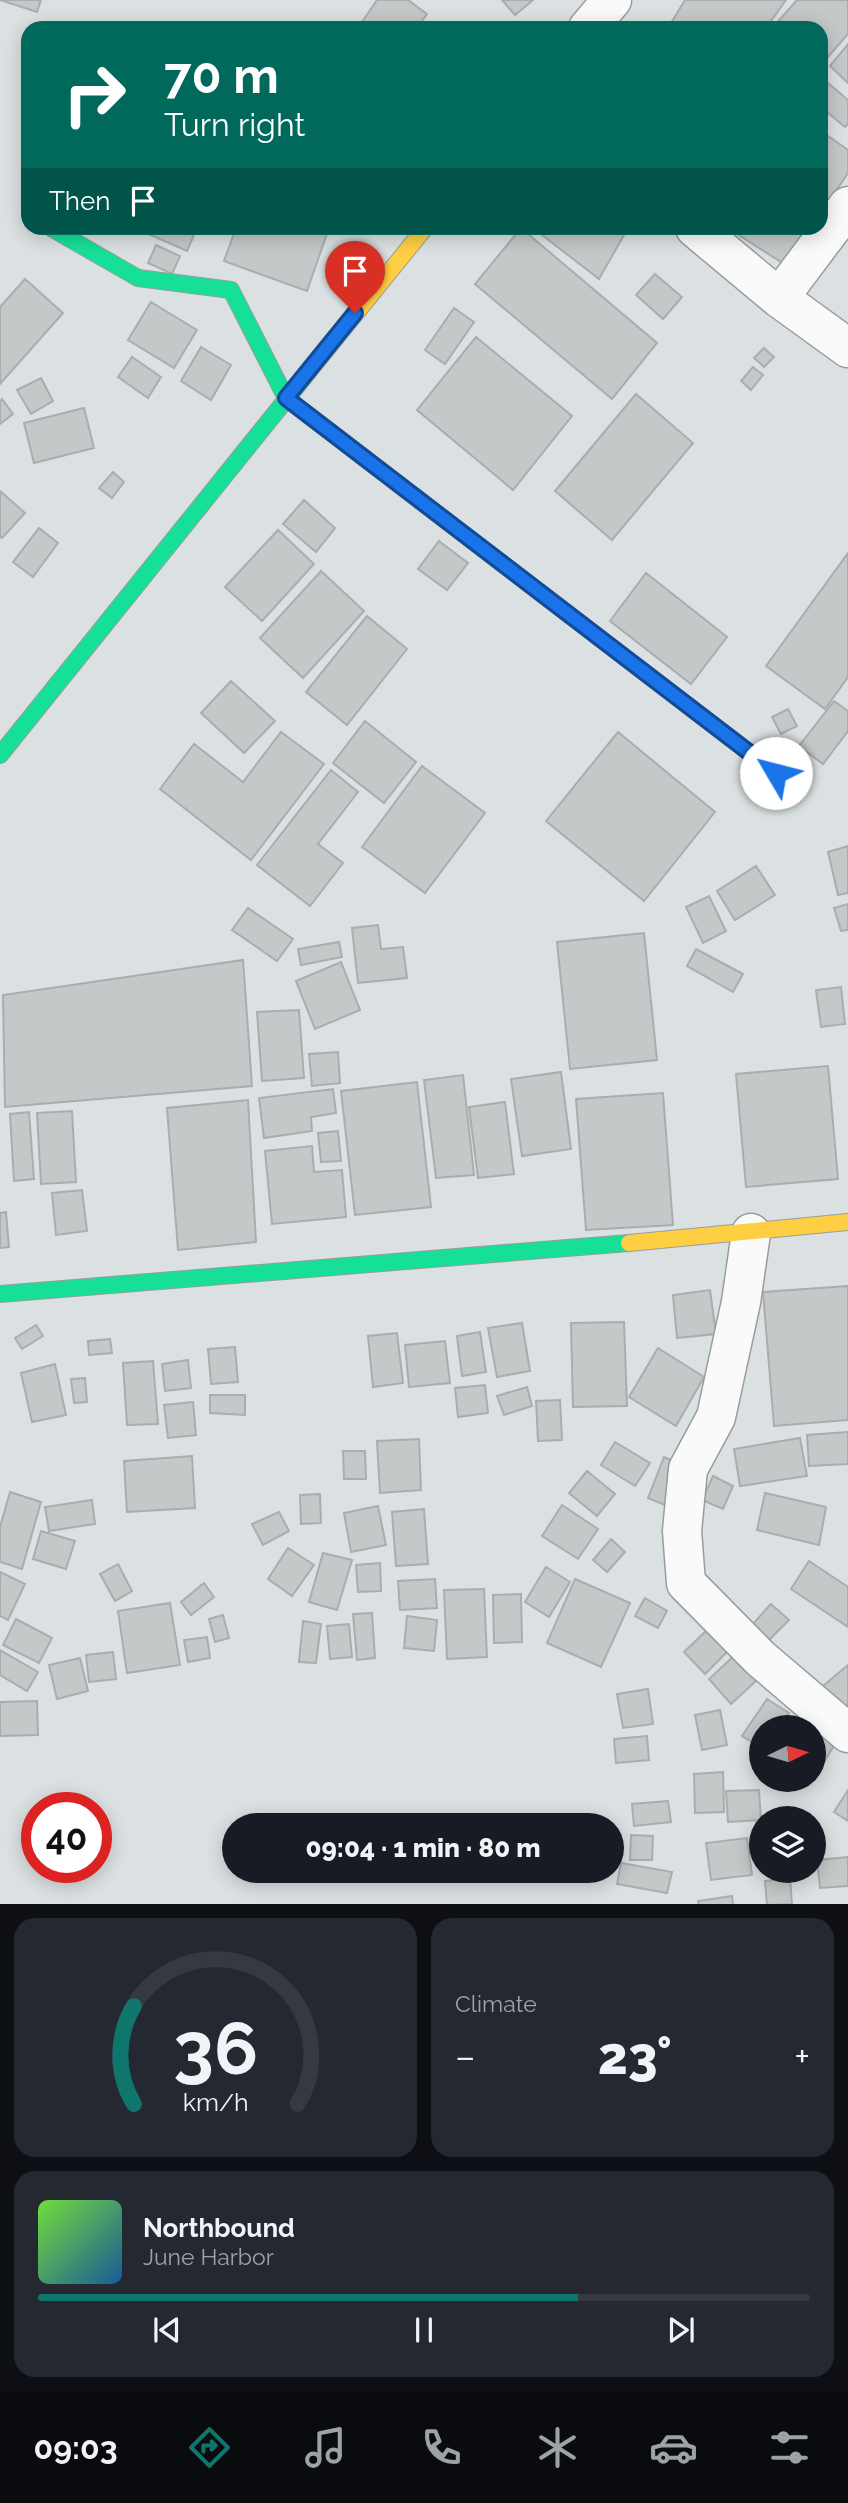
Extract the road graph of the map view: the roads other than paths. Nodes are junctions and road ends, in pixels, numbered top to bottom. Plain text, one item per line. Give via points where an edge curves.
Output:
1 (612, 0) edge
2 (594, 21) edge
3 (848, 206) edge
4 (828, 233) edge
5 (63, 235) edge
6 (419, 235) edge
7 (703, 235) edge
8 (826, 235) edge
9 (779, 298) junction
10 (848, 348) edge
11 (286, 398) junction
12 (0, 755) edge
13 (776, 773) dead end
14 (848, 1222) edge
15 (751, 1233) junction
16 (0, 1294) edge
17 (848, 1733) edge

1 - 2 street
3 - 4 street
5 - 11 street via 138,278 231,290
6 - 11 street
7 - 9 street
8 - 9 street
9 - 10 street
11 - 12 street
11 - 13 street
14 - 15 street
15 - 16 street
15 - 17 street via 716,1417 688,1469 682,1531 687,1583 760,1658

